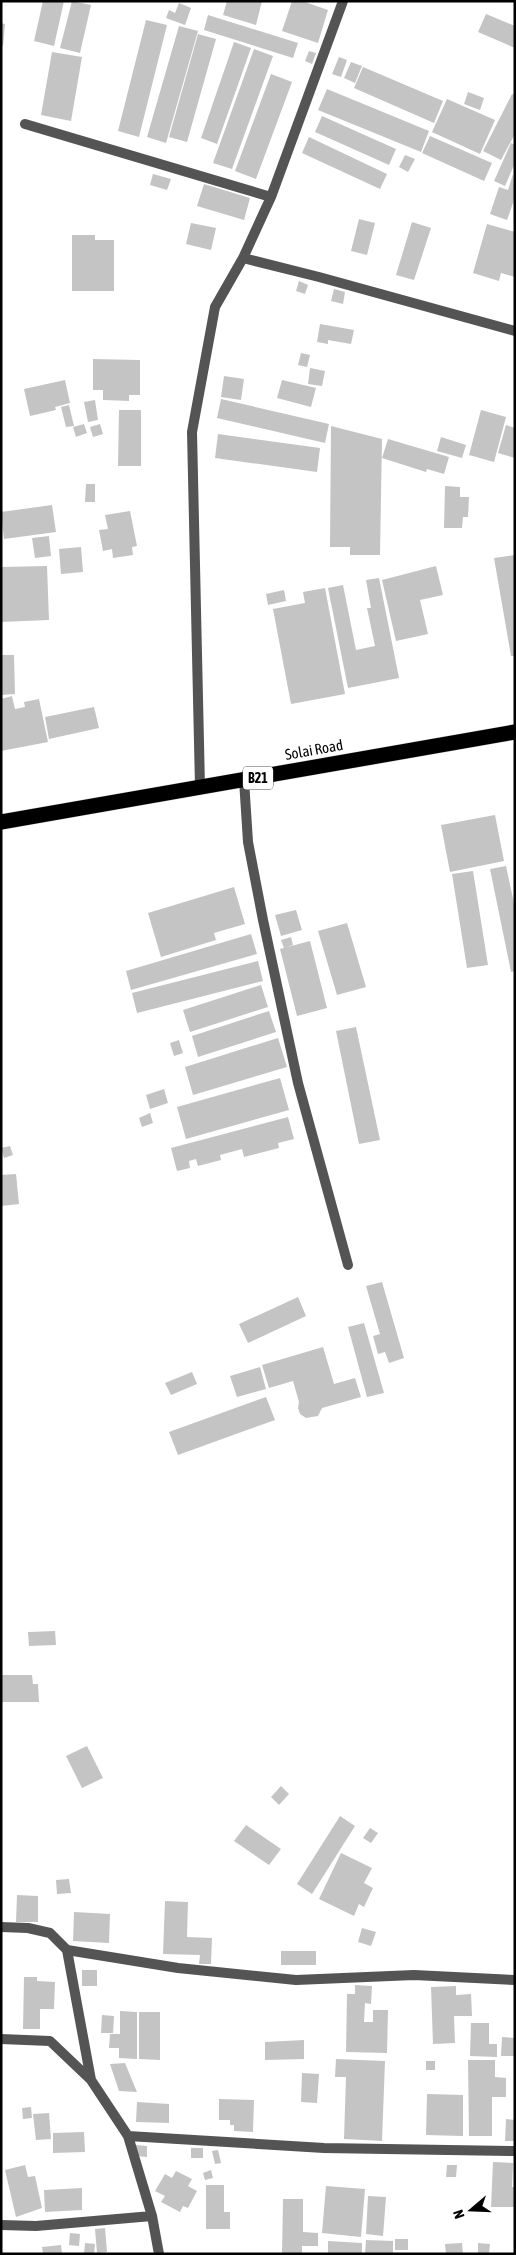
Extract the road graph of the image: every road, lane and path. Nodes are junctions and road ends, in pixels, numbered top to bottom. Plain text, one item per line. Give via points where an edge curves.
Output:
1 (342, 1) edge
2 (24, 124) dead end
3 (271, 197) junction
4 (243, 258) junction
5 (515, 332) edge
6 (515, 732) edge
7 (244, 780) junction
8 (200, 787) junction
9 (1, 822) edge
10 (348, 1266) dead end
11 (1, 1927) edge
12 (68, 1950) junction
13 (515, 1980) edge
14 (1, 2039) edge
15 (91, 2080) junction
16 (128, 2136) junction
17 (515, 2151) edge
18 (152, 2216) junction
19 (1, 2225) edge
20 (159, 2254) edge

1 - 3 street
2 - 3 street
3 - 4 street
4 - 5 street
4 - 8 street via 216,307 192,432
6 - 7 highway, Solai Road / B21
7 - 8 highway, Solai Road / B21
7 - 10 street via 248,842 265,930 298,1083
8 - 9 highway, Solai Road / B21
11 - 12 street via 50,1933
12 - 13 street via 178,1968 296,1980 414,1975
12 - 15 street
14 - 15 street via 50,2041
15 - 16 street
16 - 17 street via 324,2148
16 - 18 street
18 - 19 street via 36,2226
18 - 20 street

